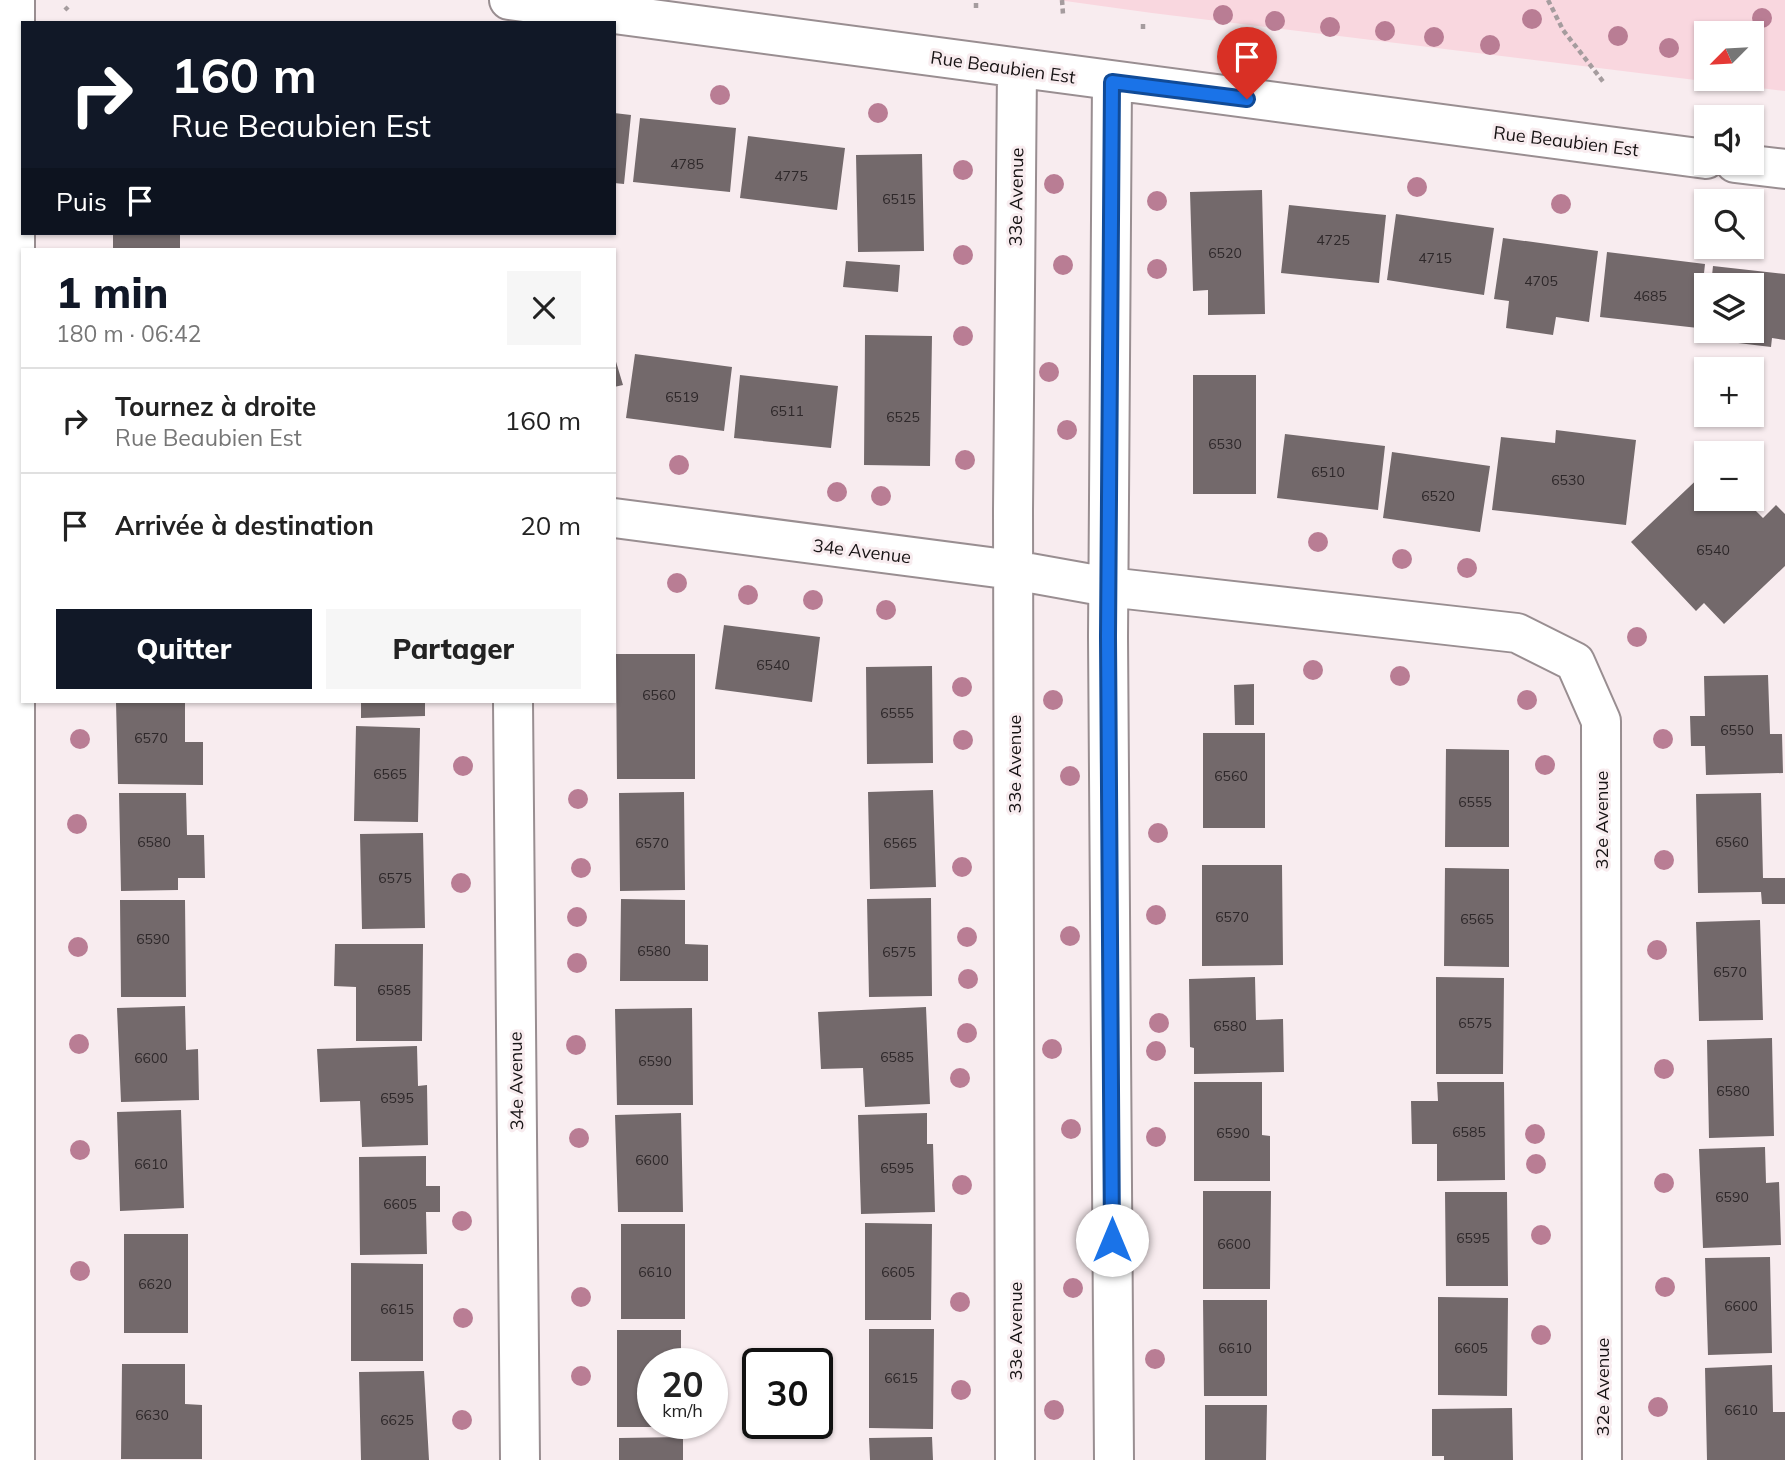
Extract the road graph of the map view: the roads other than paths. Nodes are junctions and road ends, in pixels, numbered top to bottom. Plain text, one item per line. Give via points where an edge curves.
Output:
1 (15, 0) edge
2 (509, 0) edge
3 (1017, 69) junction
4 (1112, 82) junction
5 (1694, 157) edge
6 (1764, 166) edge
7 (1785, 169) edge
8 (7, 200) edge
9 (616, 518) edge
10 (1013, 570) junction
11 (1108, 587) junction
12 (513, 703) edge
13 (15, 1460) edge
14 (520, 1460) edge
15 (1015, 1460) edge
16 (1114, 1460) edge
17 (1602, 1460) edge

1 - 8 street
2 - 3 street, Rue Beaubien Est
3 - 4 street, Rue Beaubien Est
3 - 10 street, 33e Avenue
4 - 5 street, Rue Beaubien Est
4 - 11 street
6 - 7 street
8 - 13 street
9 - 10 street, 34e Avenue
10 - 11 street, 34e Avenue
10 - 15 street, 33e Avenue
11 - 16 street
11 - 17 street, 32e Avenue via 1517,633 1575,662 1601,721
12 - 14 street, 34e Avenue

